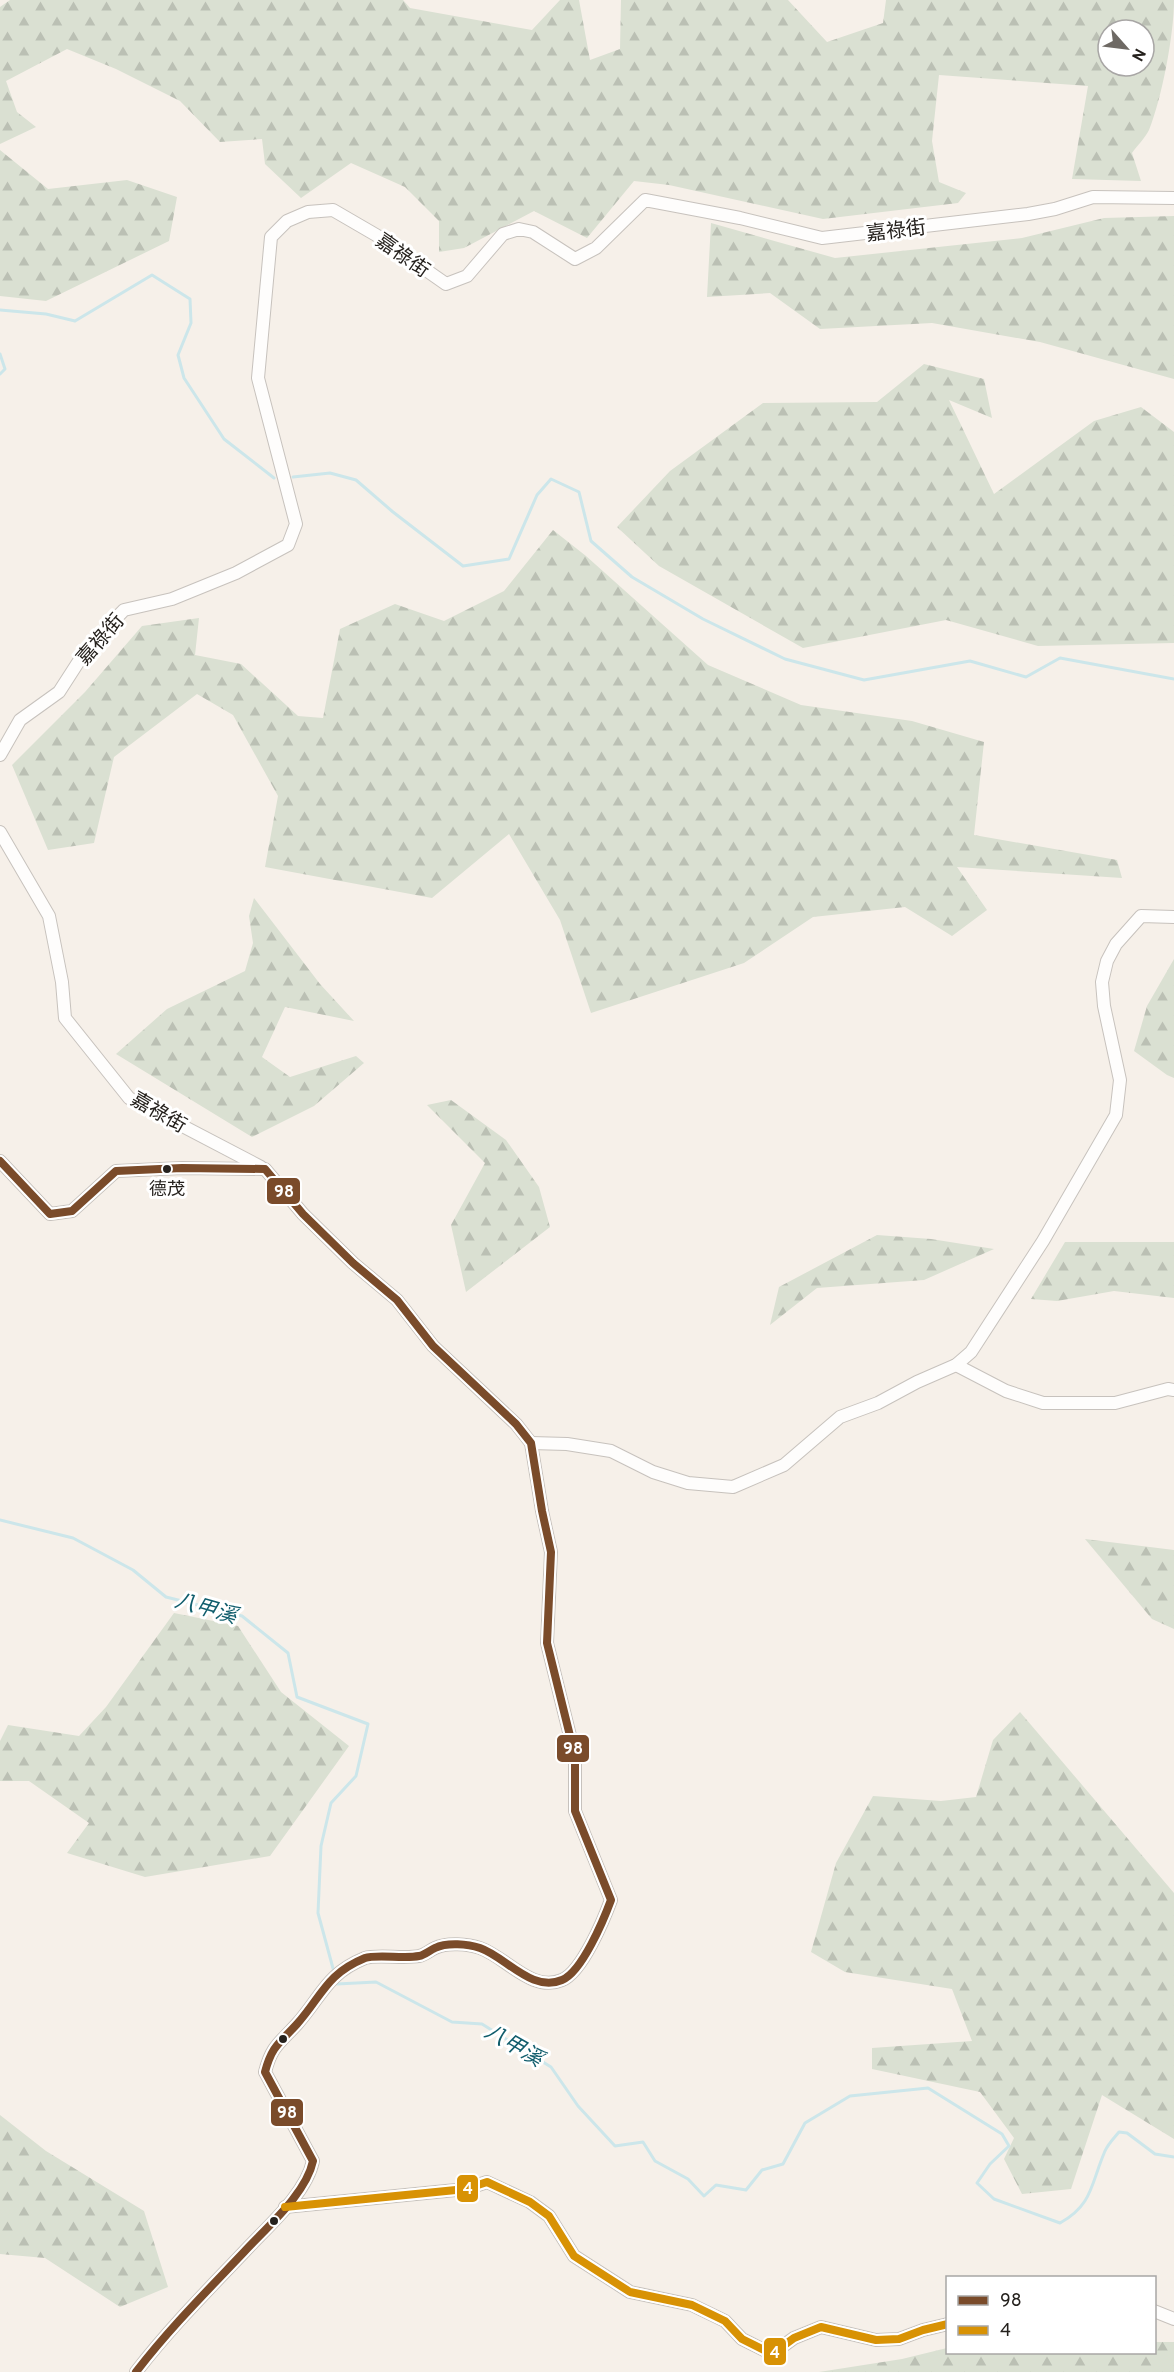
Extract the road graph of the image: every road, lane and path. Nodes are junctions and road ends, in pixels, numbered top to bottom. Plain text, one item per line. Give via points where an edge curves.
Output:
1 (1174, 198) edge
2 (0, 755) edge
3 (0, 832) edge
4 (1174, 917) edge
5 (0, 1161) edge
6 (265, 1169) junction
7 (956, 1365) junction
8 (1174, 1390) edge
9 (531, 1443) junction
10 (285, 2207) junction
11 (1156, 2311) edge
12 (1174, 2319) edge
13 (946, 2324) edge
14 (136, 2372) edge

1 - 2 street, 嘉祿街 via 1094,197 1055,210 822,238 645,200 596,248 574,259 533,232 519,229 502,234 467,276 446,284 333,210 308,212 287,221 271,237 258,378 296,524 288,545 236,573 172,599 124,610 88,647 59,692 20,720
3 - 6 street, 嘉祿街 via 49,916 65,1018 129,1098
4 - 7 street via 1141,916 1116,944 1107,961 1102,982 1120,1080 1116,1115 1043,1241 971,1352
5 - 6 street via 50,1214 72,1211 116,1171
6 - 9 street via 303,1215 397,1300 433,1347 516,1424
7 - 8 street via 1006,1391 1043,1403 1115,1403
7 - 9 street via 878,1404 840,1417 784,1465 733,1487 688,1483 653,1472 610,1451
9 - 10 street via 551,1552 547,1643 575,1756 575,1811 611,1900 600,1931 564,1980 546,1984 480,1948 458,1944 438,1946 422,1956 368,1957 329,1982 270,2052 265,2072 313,2161 310,2175
10 - 13 street via 466,2189 487,2181 549,2216 574,2256 630,2292 692,2305 725,2321 742,2339 772,2354 794,2338 821,2327 876,2340 899,2339
10 - 14 street
11 - 12 street

